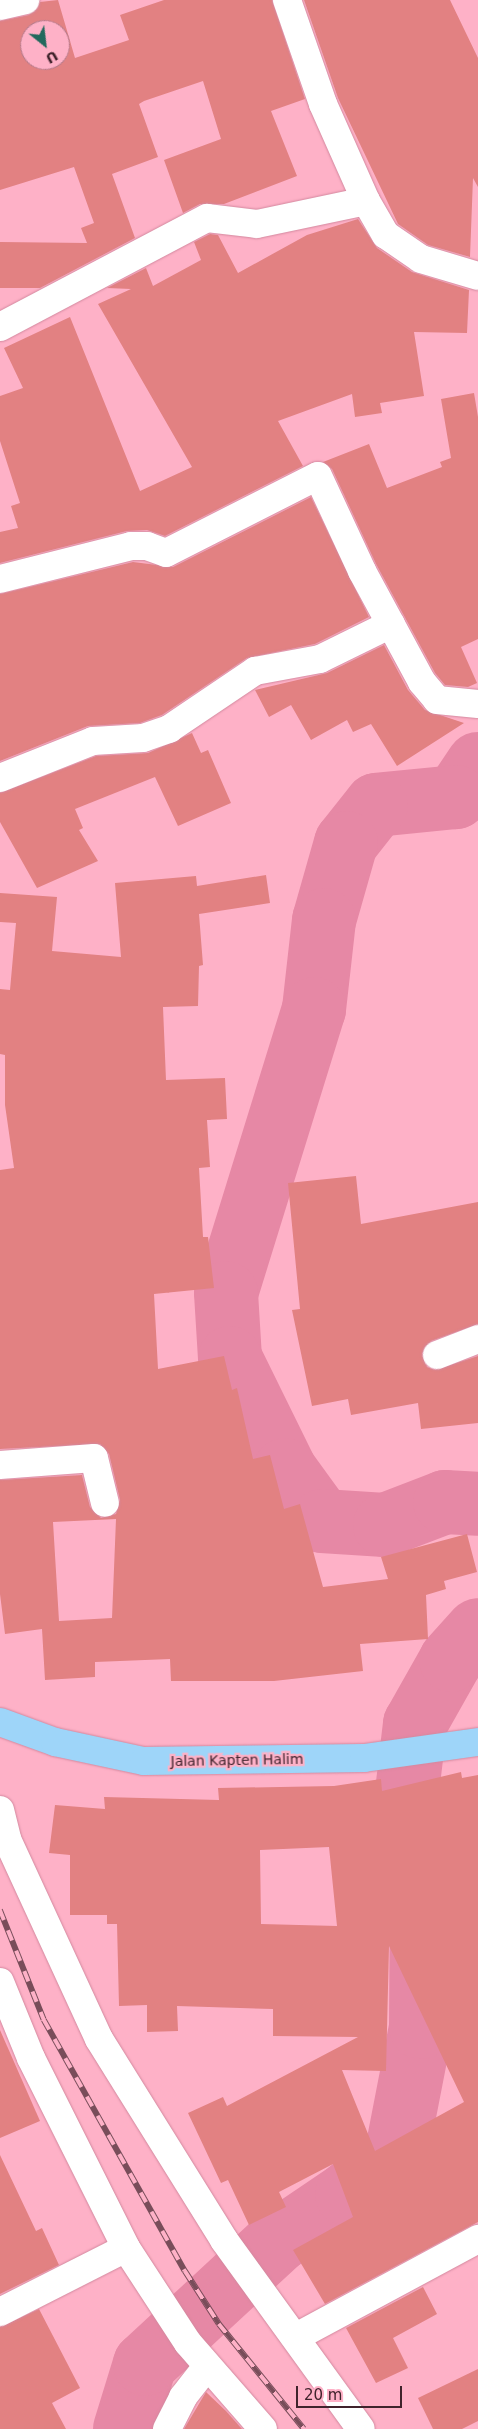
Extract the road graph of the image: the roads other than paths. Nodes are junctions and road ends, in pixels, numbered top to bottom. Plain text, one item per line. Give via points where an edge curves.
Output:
1 (25, 0) edge
2 (287, 0) edge
3 (0, 6) edge
4 (366, 201) junction
5 (478, 276) edge
6 (0, 327) edge
7 (0, 579) edge
8 (391, 624) junction
9 (477, 704) edge
10 (0, 778) edge
11 (478, 1339) edge
12 (437, 1355) dead end
13 (0, 1465) edge
14 (104, 1504) dead end
15 (0, 1722) edge
16 (465, 1745) edge
17 (0, 1810) edge
18 (0, 1982) edge
19 (478, 2238) edge
20 (126, 2248) junction
21 (0, 2312) edge
22 (296, 2337) junction
23 (207, 2366) junction
24 (167, 2429) edge
25 (263, 2429) edge
26 (361, 2429) edge

1 - 3 street
2 - 4 street via 323,104
4 - 5 street via 386,235 421,258
4 - 6 street via 251,225 207,218
7 - 8 street via 131,546 147,546 166,553 318,476
8 - 9 street via 422,682 436,700
8 - 10 street via 320,659 255,671 169,729 143,738 93,741
11 - 12 street
13 - 14 street via 94,1458
15 - 16 main road, Jalan Kapten Halim via 55,1742 144,1761 364,1758
17 - 22 street via 10,1848 99,2039 224,2240
18 - 20 street via 31,2058
19 - 22 street
20 - 21 street
20 - 23 street via 188,2343
22 - 26 street
23 - 24 street via 183,2397
23 - 25 street

